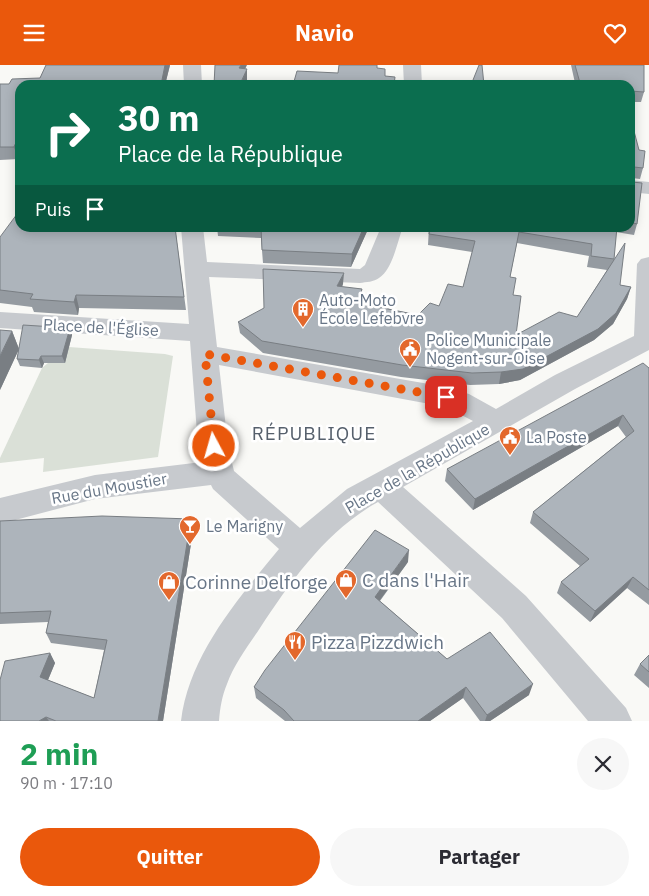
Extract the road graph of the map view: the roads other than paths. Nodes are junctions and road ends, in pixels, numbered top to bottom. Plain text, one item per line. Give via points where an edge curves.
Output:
1 (192, 65) edge
2 (412, 65) edge
3 (193, 80) edge
4 (413, 80) edge
5 (635, 187) edge
6 (649, 188) edge
7 (193, 232) edge
8 (390, 232) edge
9 (649, 265) edge
10 (197, 269) junction
11 (649, 269) edge
12 (0, 320) edge
13 (204, 343) junction
14 (644, 347) edge
15 (496, 422) junction
16 (219, 472) junction
17 (380, 485) junction
18 (0, 511) edge
19 (300, 548) junction
20 (200, 721) edge
21 (612, 721) edge

1 - 3 street
2 - 4 street
5 - 6 street
7 - 10 street
8 - 10 street via 376,268 370,274 360,276
9 - 11 street
10 - 13 street
11 - 14 street
12 - 13 street, Place de l'Église
13 - 15 street, Place de la République via 459,400
13 - 16 street
14 - 15 street via 565,382
15 - 17 street, Place de la République
16 - 18 street, Rue du Moustier via 95,487
16 - 19 street via 235,493
17 - 19 street, Place de la République via 345,507
17 - 21 street via 514,607
19 - 20 street, Place de la République via 250,612 213,671 205,690

